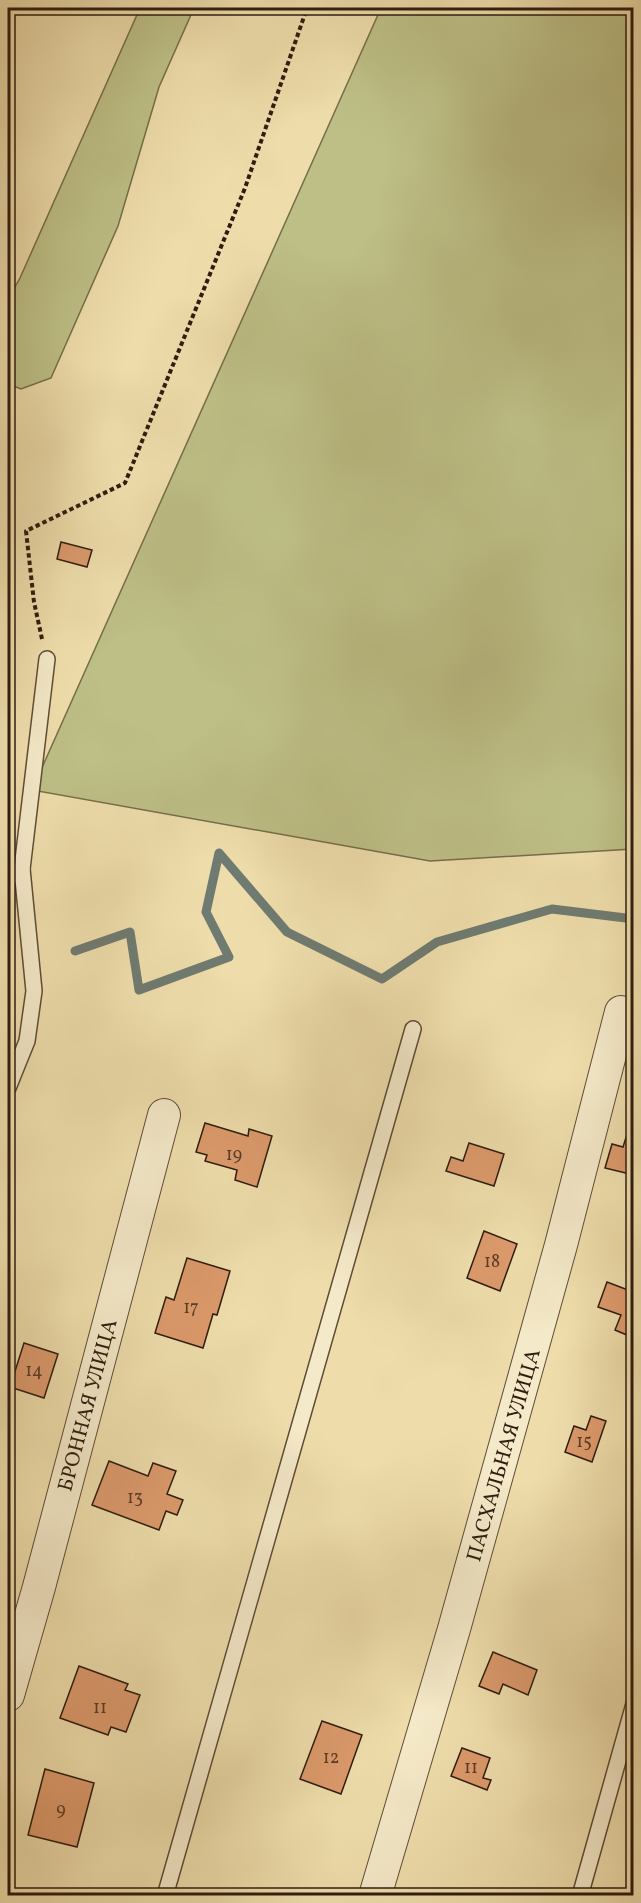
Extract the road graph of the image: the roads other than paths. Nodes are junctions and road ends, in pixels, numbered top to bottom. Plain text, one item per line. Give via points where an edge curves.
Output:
1 (47, 659) road end
2 (22, 869) junction
3 (8, 879) edge
4 (621, 1012) dead end
5 (413, 1029) dead end
6 (8, 1088) edge
7 (164, 1115) dead end
8 (8, 1695) edge
9 (633, 1704) edge
10 (165, 1896) edge
11 (375, 1896) edge
12 (580, 1896) edge

1 - 2 lane
2 - 3 lane
2 - 6 lane via 34,991 27,1041
4 - 11 street, ПАСХАЛЬНАЯ УЛИЦА via 561,1245
5 - 10 lane
7 - 8 street, БРОННАЯ УЛИЦА
9 - 12 lane

